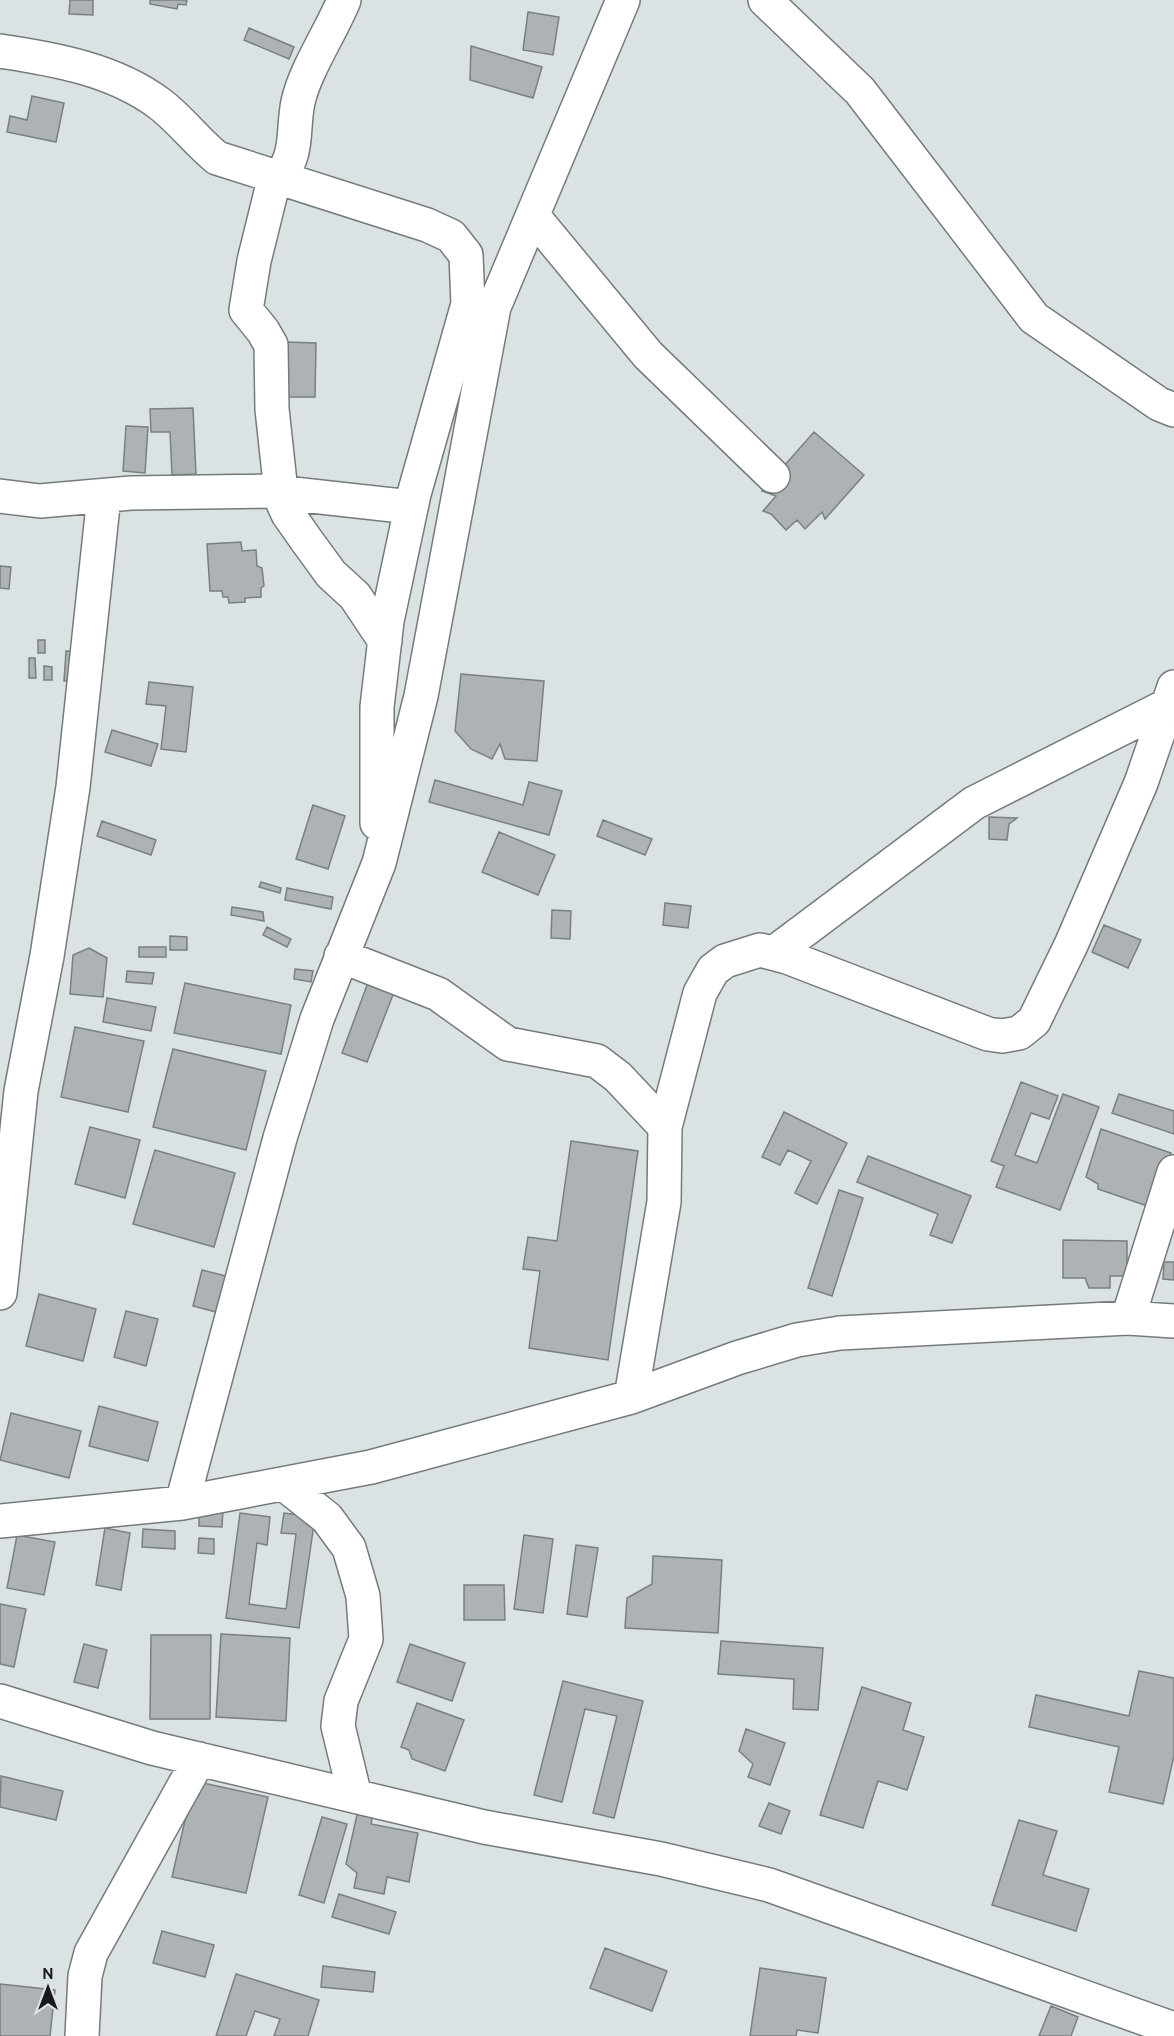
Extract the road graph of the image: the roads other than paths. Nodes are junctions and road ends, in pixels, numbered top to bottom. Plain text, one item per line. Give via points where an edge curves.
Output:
1 (344, 0) edge
2 (623, 0) edge
3 (765, 0) edge
4 (0, 51) edge
5 (278, 177) junction
6 (533, 216) junction
7 (1174, 410) edge
8 (772, 476) dead end
9 (279, 492) junction
10 (0, 496) edge
11 (104, 496) junction
12 (411, 507) junction
13 (385, 641) junction
14 (1172, 698) edge
15 (379, 862) junction
16 (774, 953) junction
17 (341, 956) junction
18 (665, 1127) junction
19 (1174, 1172) edge
20 (0, 1293) edge
21 (1128, 1318) junction
22 (1174, 1321) edge
23 (631, 1397) junction
24 (284, 1484) junction
25 (183, 1503) junction
26 (0, 1521) edge
27 (0, 1701) edge
28 (200, 1759) junction
29 (355, 1796) junction
30 (1174, 2029) edge
31 (82, 2036) edge

1 - 5 street via 307,77 298,103 294,152
2 - 6 street
3 - 7 street via 860,91 1034,318 1159,404
4 - 5 street via 43,57 122,80 161,105 218,158
5 - 9 street via 254,261 246,310 271,345
5 - 12 street via 427,225 451,236 466,255 468,304
6 - 8 street via 648,354
6 - 15 street via 494,307 421,696
9 - 11 street
9 - 12 street
9 - 13 street via 306,541 331,574 355,596
10 - 11 street via 40,501
11 - 20 street via 73,787 21,1091
12 - 13 street
13 - 15 street via 377,707
14 - 16 street via 974,803
14 - 16 street via 1141,783 1071,945 1034,1021 1019,1033 988,1034
15 - 17 street
16 - 18 street via 760,950 713,970 697,1002
17 - 18 street via 438,994 508,1044 597,1061 618,1077
17 - 25 street via 280,1138
18 - 23 street via 664,1202
19 - 21 street
21 - 22 street
21 - 23 street via 840,1333 797,1340 737,1358
23 - 24 street via 371,1467
24 - 25 street
24 - 29 street via 327,1518 349,1548 363,1596 366,1639 341,1701 338,1726
25 - 26 street
27 - 28 street
28 - 29 street
28 - 31 street via 91,1953 85,1976
29 - 30 street via 483,1827 661,1859 769,1885

